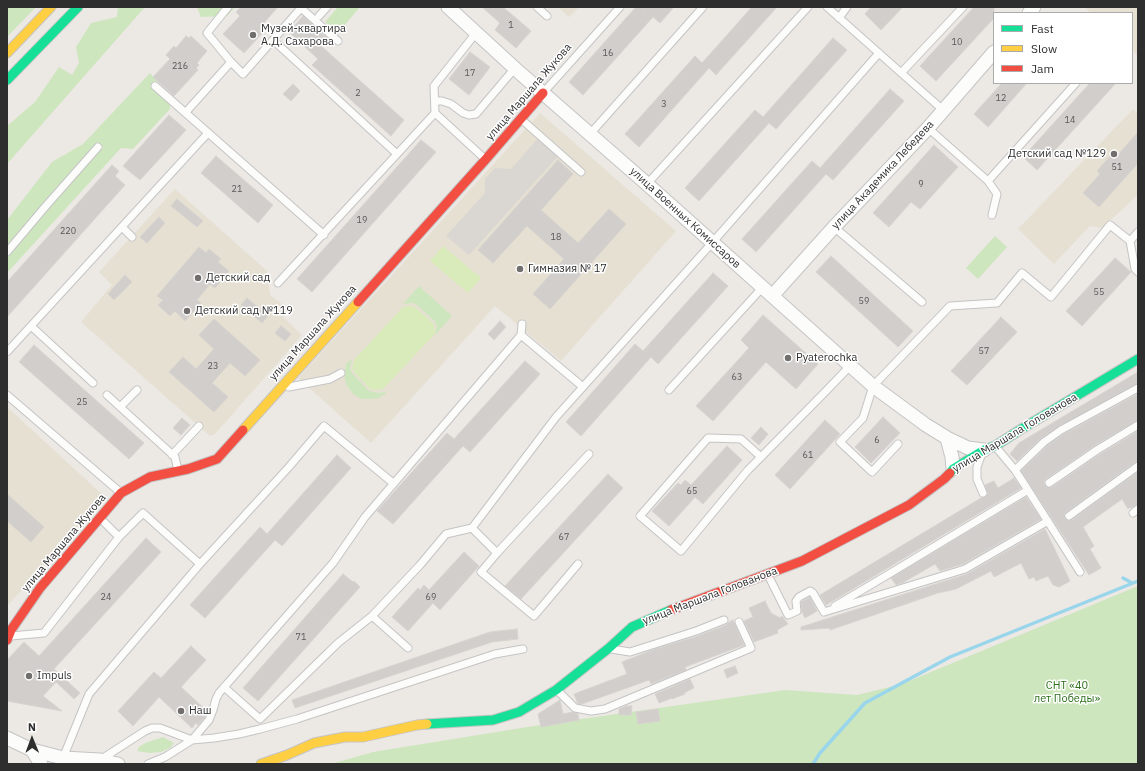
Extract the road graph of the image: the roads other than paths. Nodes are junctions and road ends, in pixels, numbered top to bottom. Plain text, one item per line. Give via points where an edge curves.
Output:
1 (50, 7) edge
2 (78, 7) edge
3 (228, 7) edge
4 (327, 7) edge
5 (448, 7) edge
6 (537, 7) edge
7 (620, 7) edge
8 (703, 7) edge
9 (808, 7) edge
10 (827, 7) edge
11 (847, 7) edge
12 (963, 7) edge
13 (300, 8) edge
14 (319, 16) dead end
15 (547, 16) dead end
16 (839, 18) junction
17 (476, 33) junction
18 (273, 40) junction
19 (338, 41) dead end
20 (7, 53) edge
21 (879, 53) junction
22 (993, 53) edge
23 (231, 62) junction
24 (515, 68) junction
25 (902, 73) junction
26 (7, 80) edge
27 (1075, 84) edge
28 (155, 86) dead end
29 (543, 93) junction
30 (434, 101) junction
31 (943, 110) junction
32 (186, 112) junction
33 (435, 113) junction
34 (521, 119) junction
35 (928, 128) junction
36 (208, 133) junction
37 (590, 134) junction
38 (98, 147) dead end
39 (397, 154) junction
40 (486, 159) junction
41 (581, 172) dead end
42 (988, 182) junction
43 (647, 184) junction
44 (992, 215) dead end
45 (834, 227) junction
46 (122, 228) junction
47 (1138, 232) edge
48 (324, 235) junction
49 (132, 236) dead end
50 (1130, 241) junction
51 (712, 243) junction
52 (7, 252) edge
53 (1138, 272) edge
54 (278, 283) dead end
55 (767, 292) junction
56 (922, 302) dead end
57 (522, 324) dead end
58 (31, 326) junction
59 (521, 335) junction
60 (7, 352) edge
61 (1138, 359) edge
62 (850, 366) junction
63 (341, 373) dead end
64 (94, 383) dead end
65 (873, 386) junction
66 (583, 387) junction
67 (1138, 388) edge
68 (137, 390) dead end
69 (279, 390) junction
70 (669, 390) dead end
71 (7, 395) edge
72 (107, 395) dead end
73 (120, 407) junction
74 (1138, 424) edge
75 (199, 426) dead end
76 (947, 438) junction
77 (898, 444) dead end
78 (989, 448) junction
79 (589, 454) dead end
80 (172, 455) junction
81 (761, 457) junction
82 (1138, 466) edge
83 (952, 469) junction
84 (1015, 470) junction
85 (178, 471) junction
86 (393, 483) junction
87 (1049, 483) dead end
88 (1028, 490) junction
89 (121, 493) junction
90 (983, 493) dead end
91 (1069, 516) dead end
92 (1048, 521) junction
93 (106, 524) dead end
94 (472, 528) junction
95 (119, 537) junction
96 (497, 552) junction
97 (200, 564) junction
98 (578, 564) dead end
99 (1080, 572) dead end
100 (768, 574) junction
101 (824, 612) junction
102 (372, 616) junction
103 (724, 620) dead end
104 (739, 622) dead end
105 (8, 634) edge
106 (408, 648) dead end
107 (609, 648) junction
108 (523, 649) dead end
109 (224, 688) junction
110 (556, 690) junction
111 (7, 738) edge
112 (192, 740) junction
113 (32, 750) junction
114 (63, 758) junction
115 (100, 760) junction
116 (40, 764) edge
117 (118, 764) edge
118 (148, 764) edge
119 (261, 764) edge

1 - 20 street
2 - 26 street
3 - 23 lane via 207,32
4 - 14 lane
5 - 17 street, улица Военных Комиссаров
6 - 15 lane
7 - 29 lane, улица Маршала Жукова
8 - 37 lane
9 - 43 lane
10 - 16 lane
11 - 16 lane
12 - 25 lane
13 - 18 lane
13 - 19 lane
16 - 21 lane
17 - 24 street, улица Военных Комиссаров
17 - 30 lane via 434,86
18 - 23 lane via 243,74
18 - 39 lane
21 - 25 lane
21 - 51 lane
22 - 31 street, улица Академика Лебедева
23 - 32 lane
24 - 29 street, улица Военных Комиссаров
24 - 30 lane via 476,114 469,115 450,104
25 - 31 lane
27 - 42 lane
28 - 32 lane
29 - 34 street, улица Маршала Жукова
29 - 37 street, улица Военных Комиссаров
30 - 33 lane
31 - 35 street, улица Академика Лебедева
32 - 36 lane
33 - 39 lane
33 - 40 lane
34 - 40 street, улица Маршала Жукова
34 - 41 lane
35 - 42 lane
35 - 45 street, улица Академика Лебедева
36 - 46 lane
36 - 48 lane
37 - 43 street, улица Военных Комиссаров
38 - 52 lane
39 - 48 lane
40 - 69 street, улица Маршала Жукова
42 - 44 lane via 997,194
43 - 51 street, улица Военных Комиссаров
45 - 55 street, улица Академика Лебедева
45 - 56 lane
46 - 49 lane
46 - 58 lane
47 - 50 lane
48 - 54 lane
50 - 53 lane via 1134,269
50 - 65 lane via 1110,226 1050,297 1022,273 997,303 950,306
51 - 55 street, улица Военных Комиссаров
51 - 66 lane
55 - 62 street, улица Военных Комиссаров
55 - 70 lane
57 - 59 lane
58 - 60 lane
58 - 64 lane
59 - 66 lane
59 - 86 lane
61 - 78 street, улица Маршала Голованова
62 - 65 street, улица Военных Комиссаров
62 - 81 lane
63 - 69 lane via 330,379 296,384
65 - 76 street, улица Военных Комиссаров
65 - 77 lane via 863,418 840,442 872,472
66 - 94 lane via 556,417
67 - 84 lane via 1061,430 1044,442
68 - 73 lane
69 - 85 street, улица Маршала Жукова via 217,459
71 - 89 lane
72 - 73 lane
73 - 80 lane
74 - 87 lane
75 - 80 lane
76 - 78 street, улица Военных Комиссаров via 968,448
76 - 83 street
78 - 83 street, улица Маршала Голованова
78 - 84 lane
78 - 90 lane via 977,467 977,479
79 - 96 lane
80 - 85 lane via 175,457
81 - 81 lane via 681,551 640,516 708,438 741,439
82 - 91 lane
83 - 100 street, улица Маршала Голованова via 944,479 909,505 802,561
84 - 88 lane
85 - 89 street, улица Маршала Жукова via 150,477
86 - 97 lane via 324,426
86 - 109 lane via 364,517 333,563
88 - 92 lane
88 - 101 lane
89 - 105 street, улица Маршала Жукова via 40,588
92 - 99 lane
92 - 101 lane via 965,569
93 - 95 lane
94 - 96 lane
94 - 102 lane via 446,534
95 - 97 lane via 143,513
95 - 105 lane via 44,633
96 - 98 lane via 481,572 534,616
97 - 114 lane via 89,694
100 - 101 lane via 788,615 797,611 796,601 799,596 810,591
100 - 107 street, улица Маршала Голованова via 632,627
102 - 106 lane
102 - 109 lane via 338,643 260,719
103 - 107 lane via 630,652
104 - 110 lane via 751,648 605,709 591,711 575,708
107 - 110 street, улица Маршала Голованова
108 - 112 lane via 495,654 297,719 239,734
109 - 112 lane via 216,699 209,720
110 - 119 street, улица Маршала Голованова via 519,712 493,720 417,726 363,738 345,737 314,743
111 - 113 street
112 - 115 lane via 160,728 152,728
112 - 118 lane
113 - 114 street
113 - 116 street
114 - 115 street
115 - 117 street

